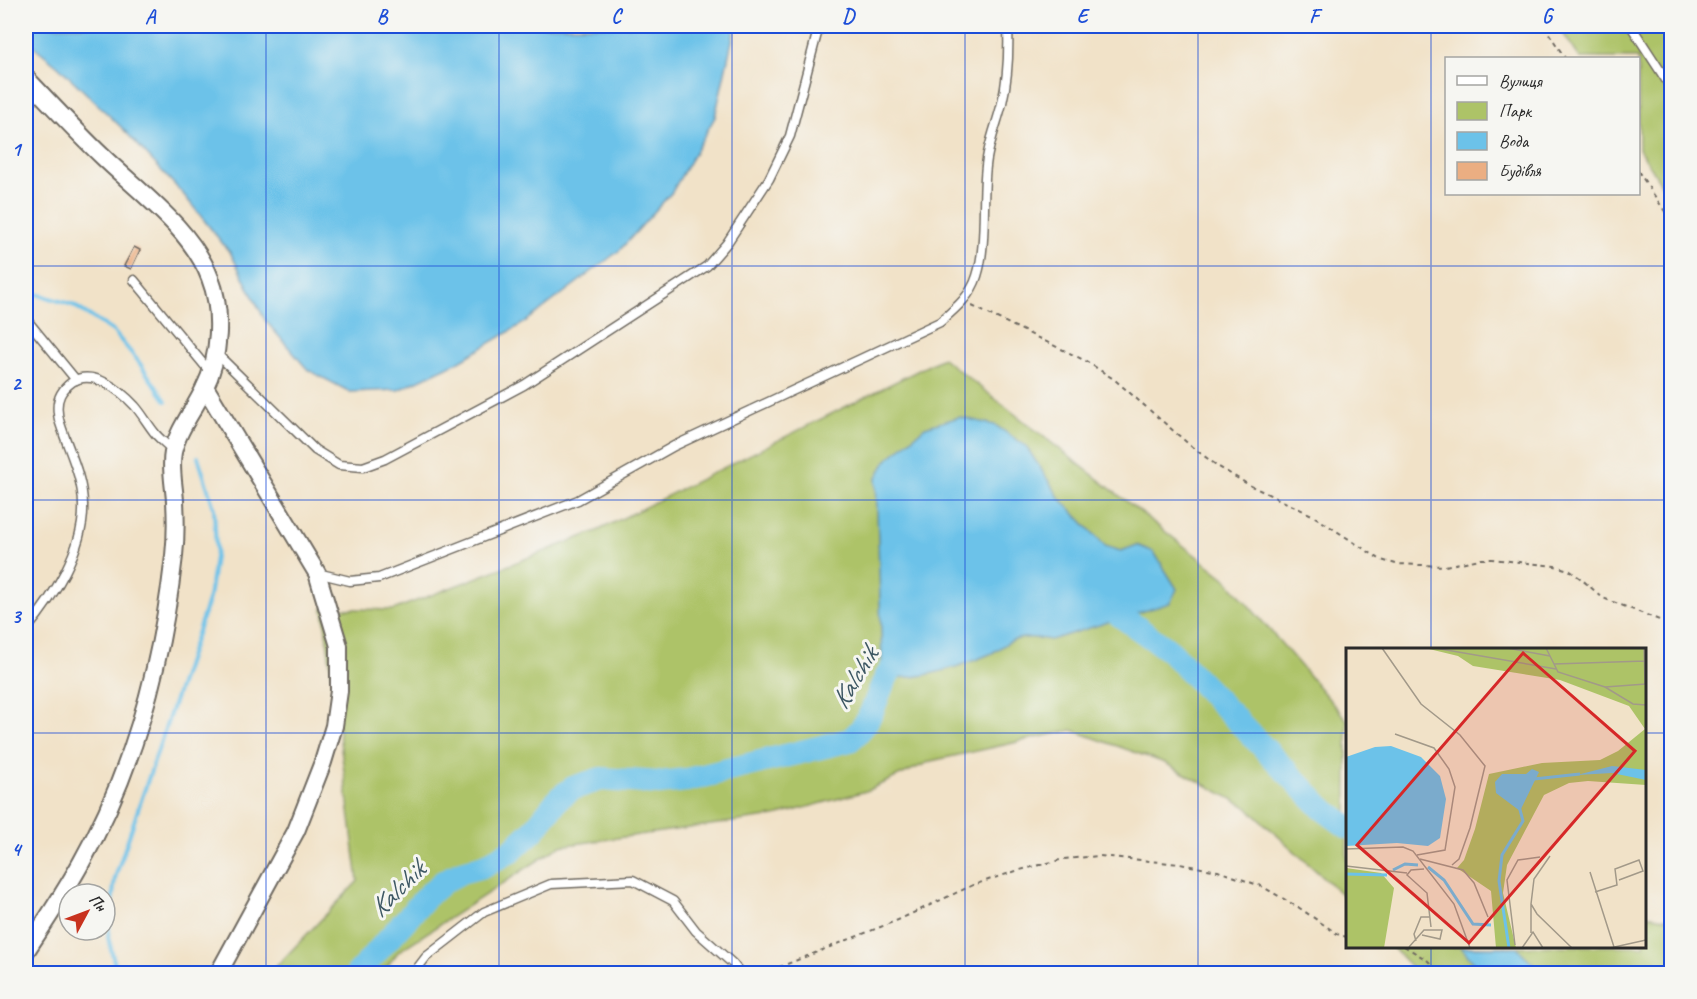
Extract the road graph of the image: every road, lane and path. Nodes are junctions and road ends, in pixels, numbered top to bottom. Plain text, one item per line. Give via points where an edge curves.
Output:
1 (819, 26) edge
2 (1008, 26) edge
3 (1544, 26) edge
4 (1631, 26) edge
5 (1564, 57) edge
6 (26, 78) edge
7 (1671, 89) edge
8 (1640, 174) edge
9 (1671, 222) edge
10 (134, 280) dead end
11 (963, 302) junction
12 (26, 319) edge
13 (216, 352) junction
14 (207, 379) junction
15 (76, 380) junction
16 (173, 451) junction
17 (317, 573) junction
18 (1671, 625) edge
19 (26, 630) edge
20 (1346, 937) edge
21 (1407, 948) edge
22 (26, 951) edge
23 (218, 974) edge
24 (413, 974) edge
25 (741, 974) edge
26 (762, 974) edge
27 (1441, 974) edge

1 - 13 lane via 790,135 769,179 727,243 707,266 524,385 385,459 363,467 339,465 315,450
2 - 11 lane via 1004,95 986,165 977,276
3 - 5 path
4 - 7 lane
6 - 13 street via 165,214 192,246 210,278 217,311
8 - 9 path
10 - 14 lane
11 - 17 lane via 940,322 674,446 578,500 380,578 350,581
11 - 18 path via 1086,361 1115,380 1219,467 1312,515 1382,560 1445,566 1492,559 1555,566 1569,570 1603,598
12 - 15 lane
13 - 14 street
14 - 16 street
14 - 17 street
15 - 16 lane via 91,377 111,386 135,406
15 - 19 lane via 64,387 57,415 78,477 83,505 80,536 45,607
16 - 22 street via 175,553 148,695 131,752 107,810 54,910
17 - 23 street via 339,646 334,726 296,831
20 - 26 path via 1261,886 1218,871 1100,856 1064,859 984,882
21 - 27 path
24 - 25 lane via 426,957 484,912 551,884 633,880 673,901 696,931

